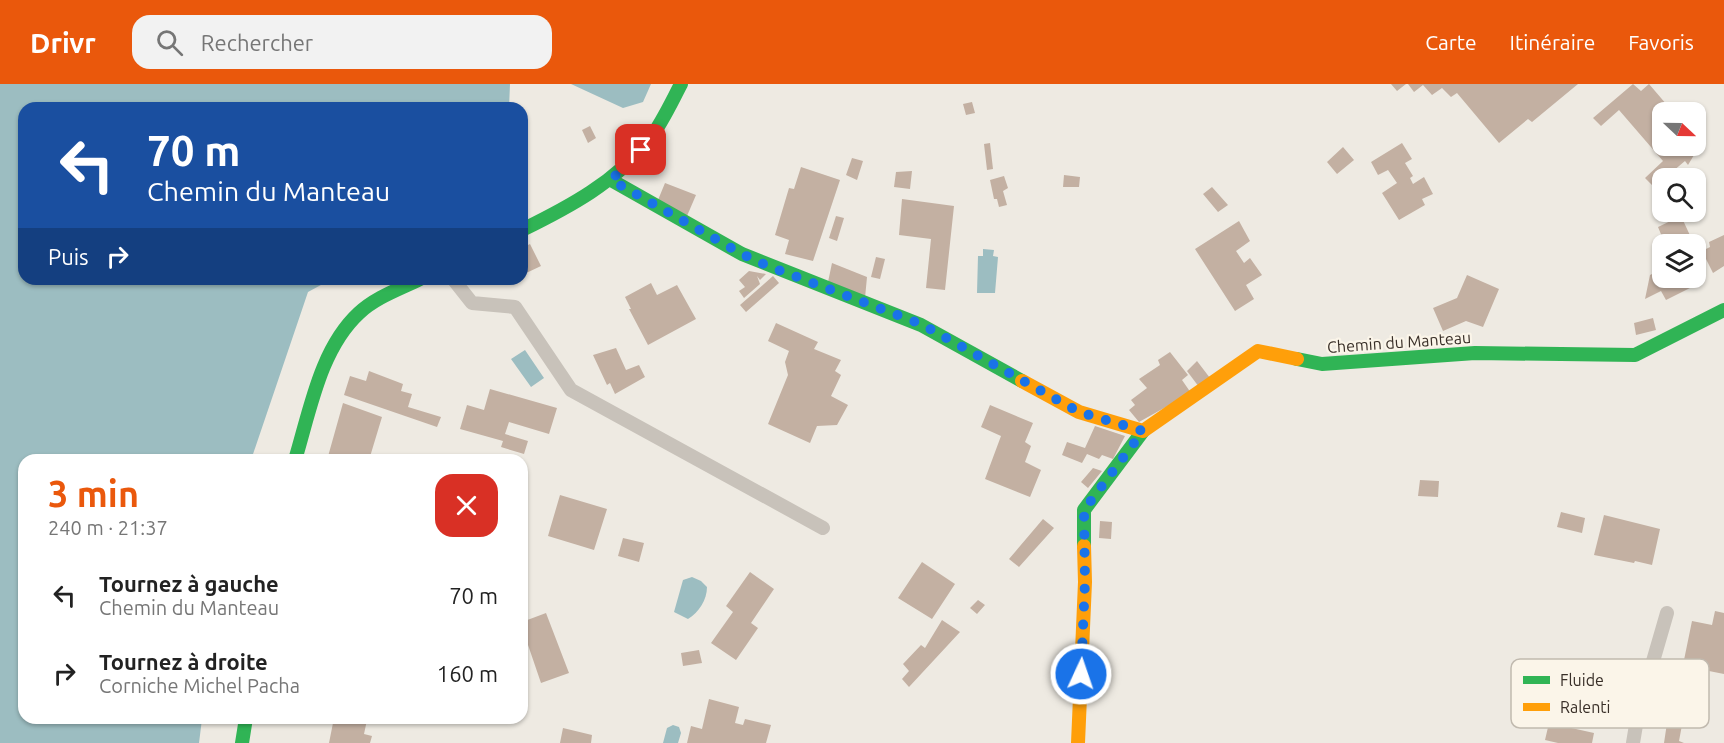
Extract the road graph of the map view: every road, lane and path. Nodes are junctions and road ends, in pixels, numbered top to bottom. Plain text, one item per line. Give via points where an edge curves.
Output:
1 (681, 84) edge
2 (611, 180) junction
3 (528, 227) edge
4 (408, 285) edge
5 (458, 285) edge
6 (1724, 310) edge
7 (1143, 431) junction
8 (297, 454) edge
9 (823, 528) dead end
10 (1667, 613) dead end
11 (1654, 659) edge
12 (245, 724) edge
13 (1635, 728) edge
14 (242, 743) edge
15 (1078, 743) edge
16 (1633, 743) edge

1 - 2 street via 653,135
2 - 3 street
2 - 7 street via 742,254 921,324 1079,412
4 - 8 street via 358,313 338,339
5 - 9 lane via 472,303 515,307 572,390
6 - 7 street, Chemin du Manteau via 1635,355 1475,353 1322,364 1258,351
7 - 15 street, Chemin du Manteau via 1084,510
10 - 11 lane
12 - 14 street
13 - 16 lane

